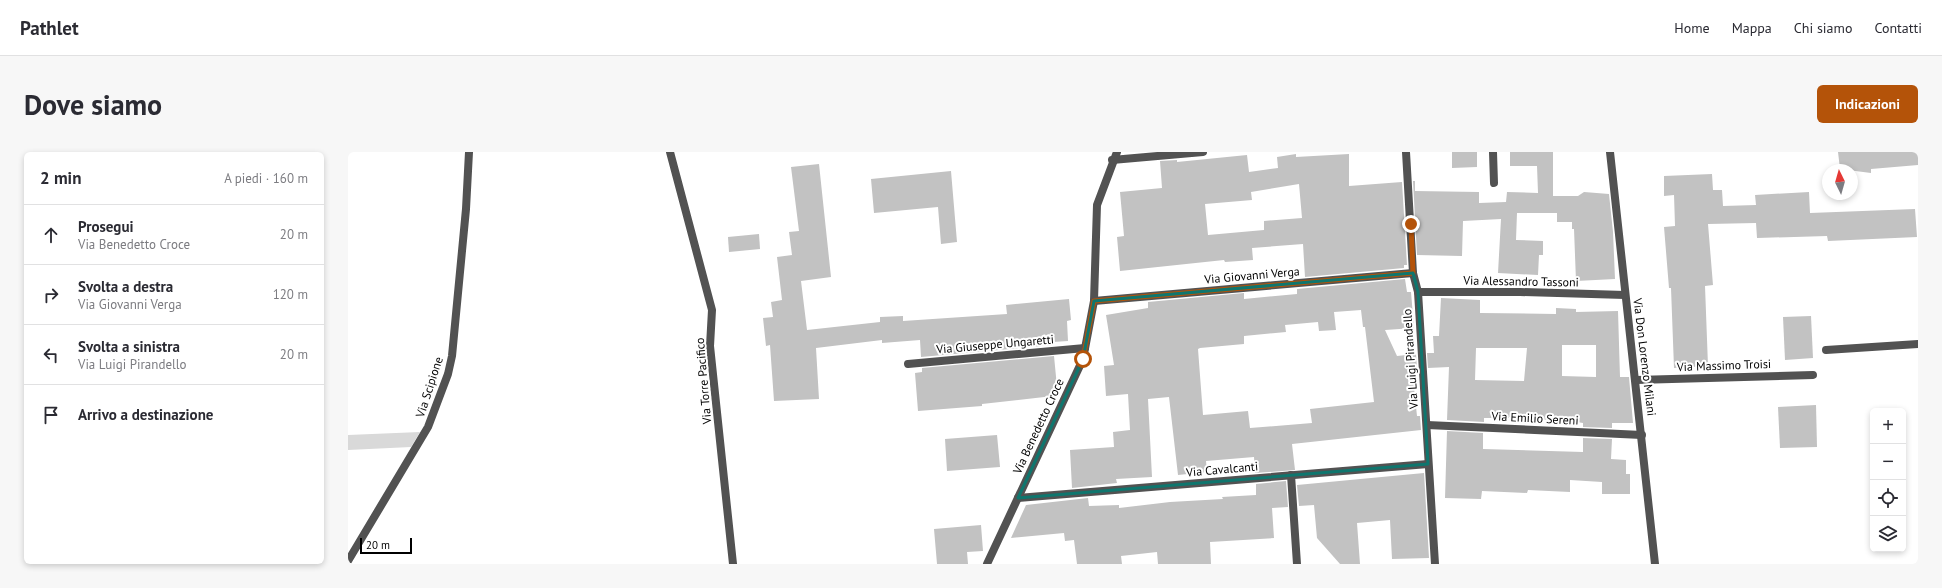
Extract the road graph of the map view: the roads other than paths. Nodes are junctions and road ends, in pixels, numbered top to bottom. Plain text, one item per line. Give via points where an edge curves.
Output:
1 (469, 152) edge
2 (670, 152) edge
3 (1116, 152) edge
4 (1203, 152) edge
5 (1406, 152) edge
6 (1493, 152) edge
7 (1610, 152) edge
8 (1112, 160) junction
9 (1494, 183) dead end
10 (1413, 273) junction
11 (1418, 292) junction
12 (1625, 295) junction
13 (1094, 301) junction
14 (1918, 344) edge
15 (1085, 348) junction
16 (1826, 350) dead end
17 (908, 364) dead end
18 (1813, 375) dead end
19 (1636, 380) junction
20 (1426, 425) junction
21 (1642, 435) junction
22 (1428, 464) junction
23 (1291, 475) junction
24 (1018, 498) junction
25 (348, 561) edge
26 (732, 564) edge
27 (986, 564) edge
28 (1297, 564) edge
29 (1435, 564) edge
30 (1655, 564) edge

1 - 25 street, Via Scipione via 466,217 448,374 428,427
2 - 26 street, Via Torre Pacifico via 712,310 710,346
3 - 8 street, Via Benedetto Croce
4 - 8 street
5 - 10 street, Via Luigi Pirandello
6 - 9 street
7 - 12 street, Via Don Lorenzo Milani
8 - 13 street, Via Benedetto Croce via 1097,205
10 - 11 street, Via Luigi Pirandello
10 - 13 street, Via Giovanni Verga
11 - 12 street, Via Alessandro Tassoni
11 - 20 street, Via Luigi Pirandello
12 - 19 street, Via Don Lorenzo Milani
13 - 15 street, Via Benedetto Croce
14 - 16 street
15 - 17 street, Via Giuseppe Ungaretti
15 - 24 street, Via Benedetto Croce via 1083,359
18 - 19 street, Via Massimo Troisi
19 - 21 street, Via Don Lorenzo Milani
20 - 21 street, Via Emilio Sereni
20 - 22 street, Via Luigi Pirandello
21 - 30 street, Via Don Lorenzo Milani
22 - 23 street, Via Cavalcanti
22 - 29 street, Via Luigi Pirandello
23 - 24 street, Via Cavalcanti
23 - 28 street
24 - 27 street, Via Benedetto Croce

